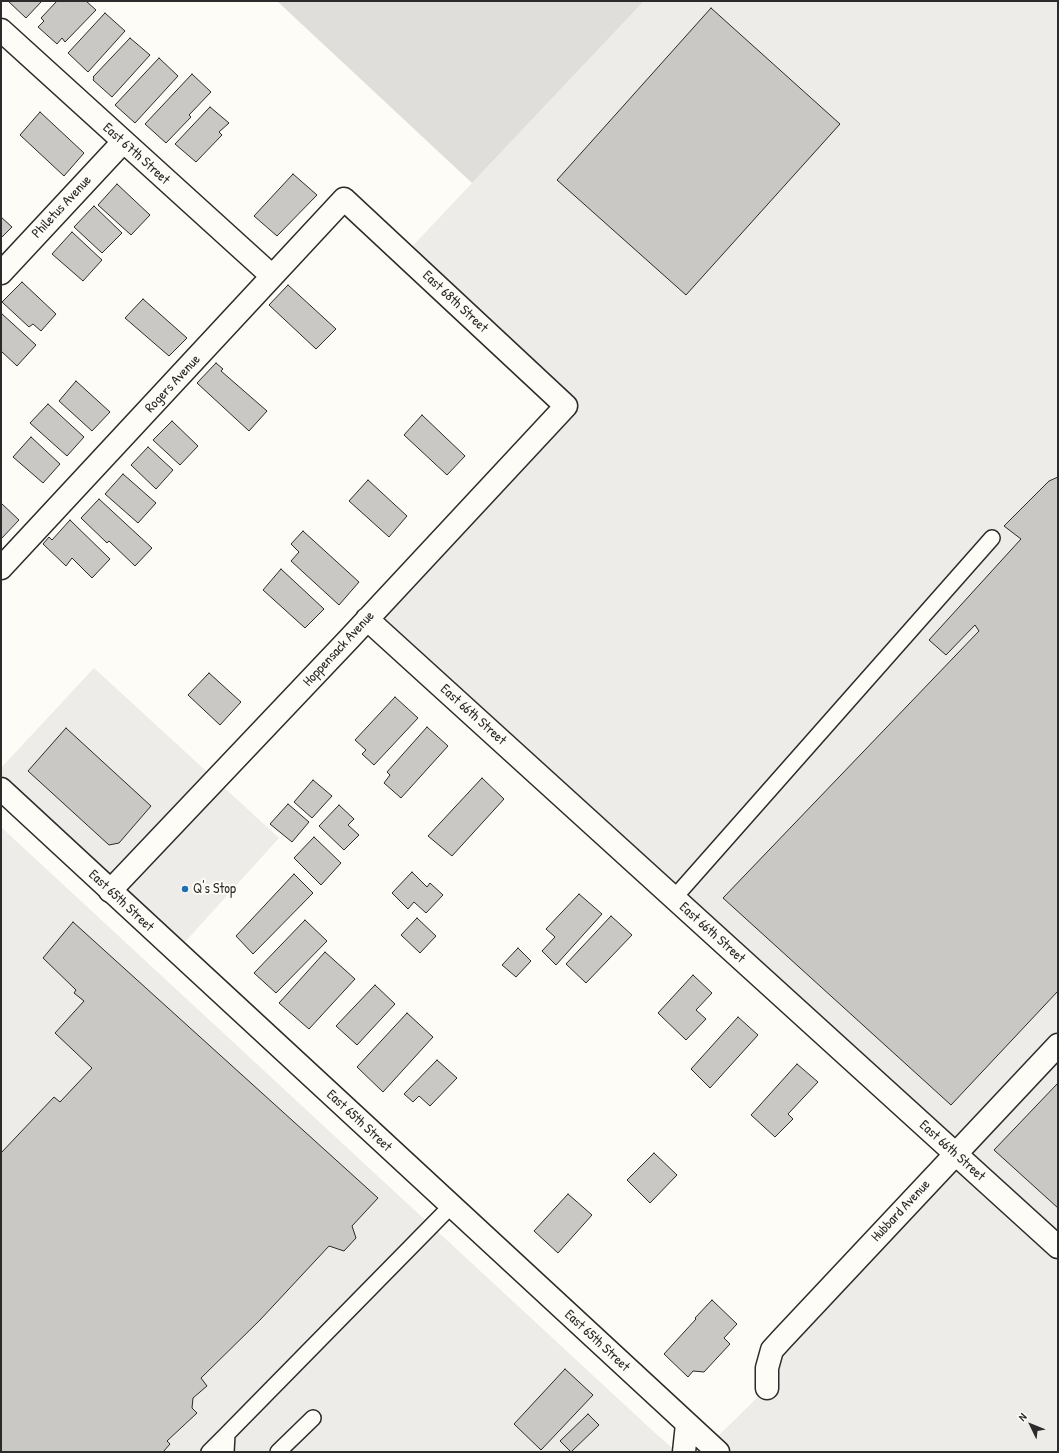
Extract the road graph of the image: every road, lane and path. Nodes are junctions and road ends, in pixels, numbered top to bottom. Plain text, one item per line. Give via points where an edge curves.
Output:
1 (1, 30) edge
2 (123, 142) junction
3 (344, 199) joint
4 (1, 273) edge
5 (272, 276) junction
6 (566, 406) joint
7 (992, 538) dead end
8 (1, 568) edge
9 (367, 619) junction
10 (1, 789) edge
11 (110, 891) junction
12 (674, 898) junction
13 (1058, 1045) edge
14 (955, 1154) junction
15 (451, 1206) junction
16 (1058, 1247) edge
17 (767, 1388) dead end
18 (313, 1418) dead end
19 (687, 1424) junction
20 (227, 1434) junction
21 (209, 1452) edge
22 (226, 1452) edge
23 (278, 1452) edge
24 (684, 1452) edge
25 (718, 1452) edge

1 - 2 street, East 67th Street
2 - 4 street, Philetus Avenue
2 - 5 street, East 67th Street
3 - 5 street, Rogers Avenue
3 - 6 street, East 68th Street
5 - 8 street, Rogers Avenue
6 - 9 street, Hoppensack Avenue
7 - 12 lane
9 - 11 street, Hoppensack Avenue
9 - 12 street, East 66th Street
10 - 11 street, East 65th Street
11 - 15 street, East 65th Street
12 - 14 street, East 66th Street
13 - 14 street, Hubbard Avenue
14 - 16 street, East 66th Street
14 - 17 street, Hubbard Avenue via 772,1350 767,1368
15 - 19 street, East 65th Street
15 - 20 lane
18 - 23 lane
19 - 24 street
19 - 25 street, East 65th Street
20 - 21 lane
20 - 22 lane

